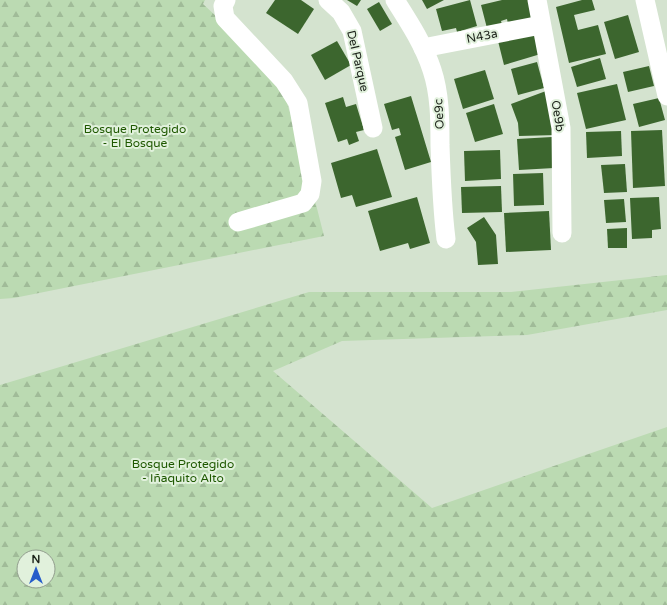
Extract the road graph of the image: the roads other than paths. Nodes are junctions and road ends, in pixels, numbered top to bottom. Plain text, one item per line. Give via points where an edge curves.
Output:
1 (226, 0) edge
2 (328, 0) edge
3 (395, 0) edge
4 (537, 0) edge
5 (645, 0) edge
6 (541, 25) junction
7 (423, 48) junction
8 (667, 96) edge
9 (373, 128) dead end
10 (238, 222) dead end
11 (562, 233) dead end
12 (446, 239) dead end

1 - 10 street via 223,6 225,18 284,81 298,103 312,181 310,194 303,203
2 - 9 street, Del Parque via 341,12 352,31
3 - 7 street, Oe9c
4 - 6 street, Oe9b
5 - 8 street
6 - 7 street, N43a
6 - 11 street, Oe9b via 561,128
7 - 12 street, Oe9c via 438,94

